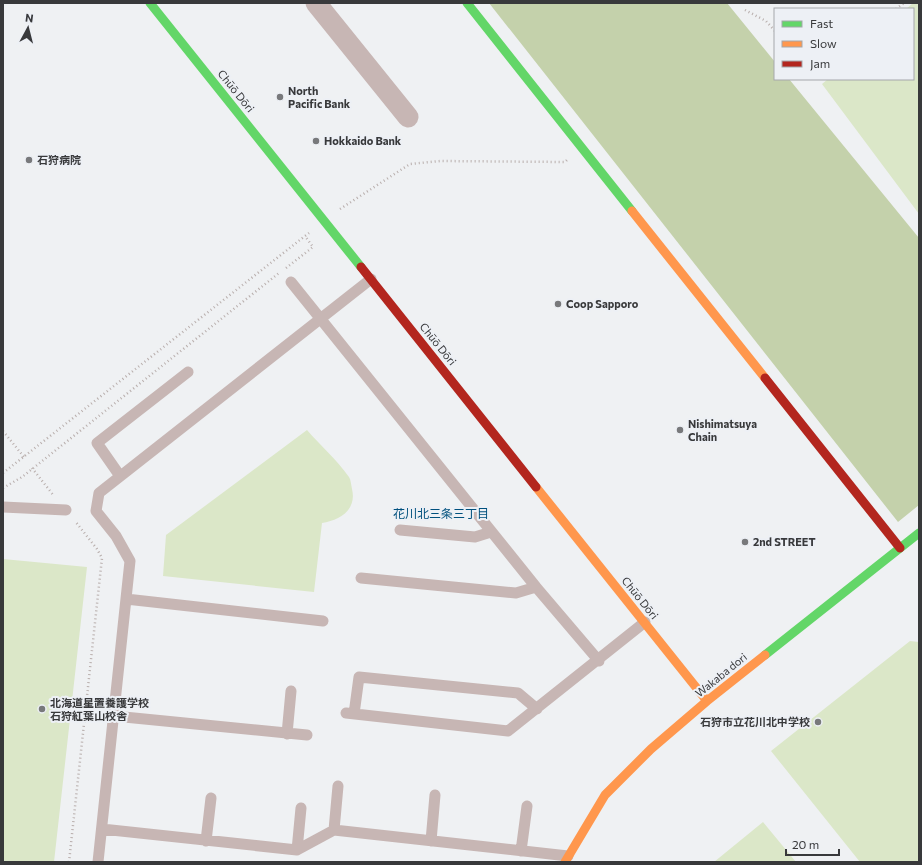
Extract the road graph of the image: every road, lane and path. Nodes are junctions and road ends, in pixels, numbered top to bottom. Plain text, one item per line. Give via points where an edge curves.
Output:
1 (150, 3) edge
2 (316, 3) edge
3 (467, 3) edge
4 (745, 10) dead end
5 (774, 30) edge
6 (408, 117) dead end
7 (304, 236) dead end
8 (371, 279) junction
9 (291, 282) dead end
10 (320, 319) junction
11 (188, 372) dead end
12 (3, 431) edge
13 (24, 457) junction
14 (32, 468) dead end
15 (3, 473) edge
16 (120, 476) junction
17 (3, 507) edge
18 (66, 510) junction
19 (400, 530) dead end
20 (491, 532) junction
21 (919, 533) edge
22 (900, 548) junction
23 (361, 578) dead end
24 (536, 587) junction
25 (126, 599) junction
26 (323, 621) dead end
27 (645, 622) junction
28 (598, 661) junction
29 (291, 691) dead end
30 (707, 701) junction
31 (537, 709) junction
32 (114, 716) junction
33 (287, 734) junction
34 (307, 735) dead end
35 (338, 786) dead end
36 (435, 795) dead end
37 (210, 798) dead end
38 (527, 806) dead end
39 (301, 808) dead end
40 (102, 830) junction
41 (334, 830) junction
42 (206, 840) junction
43 (431, 841) junction
44 (298, 850) junction
45 (521, 851) junction
46 (566, 859) edge
47 (69, 862) edge
48 (98, 862) edge

1 - 8 street, Chūō Dōri
2 - 6 street
3 - 22 street
4 - 5 path via 766,21
7 - 13 path
8 - 10 lane
8 - 27 street, Chūō Dōri
9 - 10 lane
10 - 16 lane
10 - 20 lane
11 - 16 lane via 97,443
12 - 13 path
13 - 15 path
14 - 18 path
16 - 25 lane via 99,492 96,511 116,536 130,562
17 - 18 lane
18 - 47 path via 102,558
19 - 20 lane via 475,537
20 - 24 lane
21 - 22 street, Wakaba dori
22 - 30 street, Wakaba dori
23 - 24 lane via 516,593
24 - 28 lane
25 - 26 lane
25 - 32 lane
27 - 28 lane
27 - 30 street, Chūō Dōri
28 - 31 lane
29 - 33 lane
30 - 46 street, Wakaba dori via 652,749 606,795
31 - 31 lane via 508,731 350,713 359,677 518,693
32 - 33 lane
32 - 40 lane
33 - 34 lane
35 - 41 lane
36 - 43 lane
37 - 42 lane
38 - 45 lane
39 - 44 lane
40 - 42 lane
40 - 48 lane
41 - 43 lane
41 - 44 lane
42 - 44 lane
43 - 45 lane
45 - 46 lane

